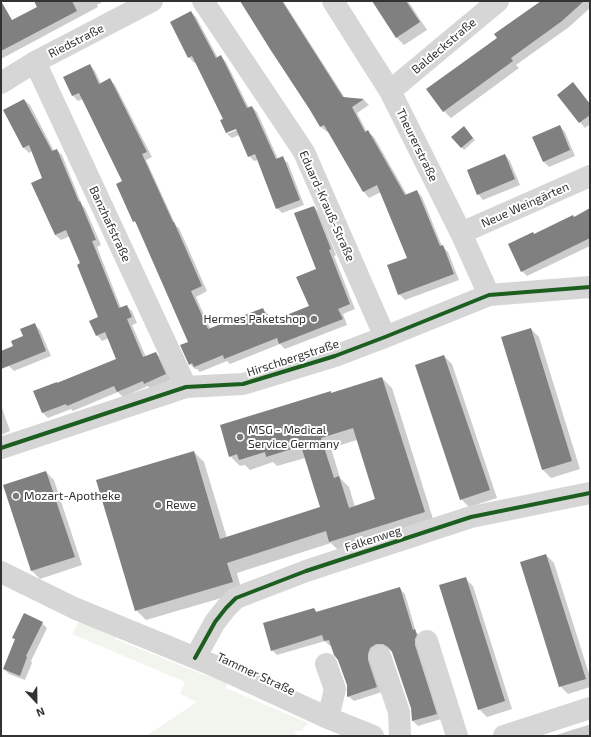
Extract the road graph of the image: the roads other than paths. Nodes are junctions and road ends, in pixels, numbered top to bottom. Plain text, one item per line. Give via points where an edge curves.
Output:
1 (152, 1) edge
2 (203, 1) edge
3 (333, 1) edge
4 (498, 1) edge
5 (35, 62) junction
6 (1, 83) edge
7 (390, 91) junction
8 (590, 176) edge
9 (461, 234) junction
10 (590, 288) edge
11 (489, 295) junction
12 (385, 337) junction
13 (186, 387) junction
14 (1, 448) edge
15 (590, 493) edge
16 (1, 572) edge
17 (427, 641) dead end
18 (380, 656) dead end
19 (195, 658) junction
20 (326, 664) dead end
21 (590, 708) edge
22 (328, 718) junction
23 (373, 736) edge
24 (400, 736) edge
25 (457, 736) edge
26 (504, 736) edge

1 - 5 street, Riedstraße
2 - 12 street, Eduard-Krauß-Straße via 304,152
3 - 7 street, Theurerstraße
4 - 7 street, Baldeckstraße
5 - 6 street, Riedstraße
5 - 13 street, Banzhafstraße
7 - 9 street, Theurerstraße
8 - 9 street, Neue Weingärten
9 - 11 street, Theurerstraße
10 - 11 street, Hirschbergstraße
11 - 12 street, Hirschbergstraße
12 - 13 street, Hirschbergstraße via 335,356 243,384
13 - 14 street, Hirschbergstraße
15 - 19 street, Falkenweg via 471,517 306,571 236,598 215,622
16 - 19 street, Tammer Straße via 74,608
17 - 25 street
18 - 24 street via 399,712
19 - 22 street, Tammer Straße
20 - 22 street via 335,690
21 - 26 street
22 - 23 street, Tammer Straße

